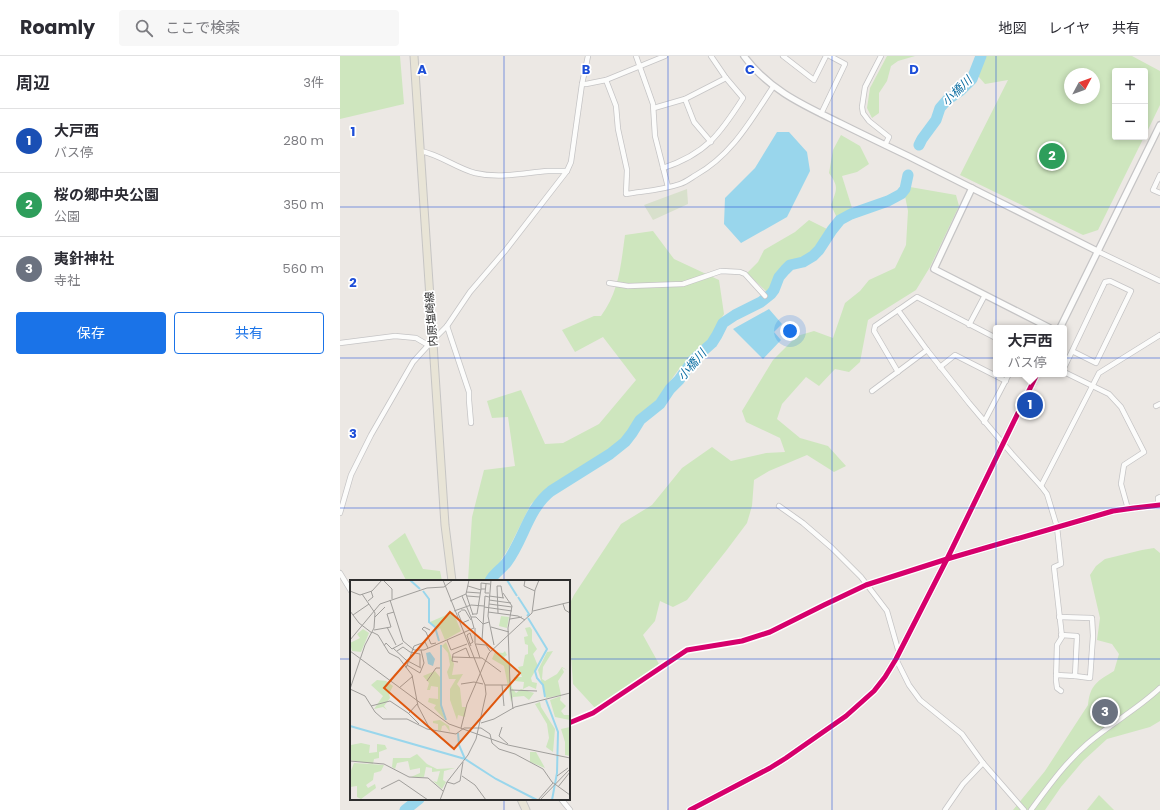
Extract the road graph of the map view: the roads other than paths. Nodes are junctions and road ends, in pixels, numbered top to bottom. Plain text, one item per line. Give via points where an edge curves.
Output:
1 (414, 56) edge
2 (588, 56) edge
3 (636, 56) edge
4 (665, 56) edge
5 (711, 56) edge
6 (744, 56) edge
7 (783, 56) edge
8 (826, 56) edge
9 (830, 56) edge
10 (882, 56) edge
11 (639, 66) junction
12 (726, 78) junction
13 (606, 80) junction
14 (582, 84) junction
15 (773, 87) junction
16 (685, 99) junction
17 (654, 108) junction
18 (821, 114) junction
19 (1160, 125) edge
20 (711, 142) junction
21 (885, 145) junction
22 (420, 151) junction
23 (663, 168) junction
24 (567, 171) junction
25 (1160, 175) edge
26 (668, 187) junction
27 (972, 188) junction
28 (1160, 193) edge
29 (1097, 251) junction
30 (1160, 281) edge
31 (609, 283) dead end
32 (985, 295) junction
33 (765, 296) dead end
34 (898, 310) junction
35 (969, 325) junction
36 (1044, 325) edge
37 (1061, 325) edge
38 (447, 326) junction
39 (1160, 335) edge
40 (993, 337) edge
41 (340, 343) edge
42 (430, 343) junction
43 (927, 350) junction
44 (1072, 351) junction
45 (1067, 362) edge
46 (940, 367) junction
47 (898, 372) junction
48 (993, 374) edge
49 (1067, 374) edge
50 (998, 377) edge
51 (1008, 377) edge
52 (1036, 377) edge
53 (1006, 381) junction
54 (1092, 386) junction
55 (872, 391) dead end
56 (984, 422) junction
57 (471, 423) dead end
58 (1004, 444) junction
59 (1041, 486) junction
60 (1160, 497) edge
61 (1159, 505) edge
62 (779, 506) dead end
63 (1128, 509) junction
64 (340, 513) edge
65 (1057, 527) junction
66 (947, 559) junction
67 (340, 573) edge
68 (452, 580) edge
69 (866, 585) junction
70 (350, 589) edge
71 (1059, 617) junction
72 (1061, 635) junction
73 (899, 652) junction
74 (896, 659) junction
75 (1056, 675) junction
76 (1075, 676) junction
77 (1160, 688) edge
78 (1061, 692) dead end
79 (570, 723) edge
80 (983, 763) junction
81 (521, 800) edge
82 (562, 800) edge
83 (526, 810) edge
84 (570, 810) edge
85 (690, 810) edge
86 (945, 810) edge
87 (1024, 810) edge
88 (1031, 810) edge

1 - 22 main road, 内原塩崎線
2 - 14 street
3 - 11 street
4 - 11 street
5 - 12 street
6 - 15 street
7 - 8 street via 814,80
9 - 18 street via 845,64
10 - 21 street via 865,87 862,107 869,121 889,136
11 - 13 street
11 - 17 street
12 - 16 street
12 - 20 street via 743,98 726,125
13 - 14 street
13 - 26 street via 616,106 627,170 626,194
14 - 24 street via 571,162
15 - 18 street
15 - 26 street via 739,138 721,158 682,183
16 - 17 street
16 - 20 street via 694,122
17 - 23 street via 655,136
18 - 21 street
19 - 29 street
20 - 23 street via 698,152
21 - 27 street
22 - 24 street via 474,172 497,176
22 - 42 main road, 内原塩崎線
23 - 26 street
24 - 38 street via 470,292
25 - 28 street via 1153,190
27 - 29 street
27 - 32 street via 934,269
29 - 30 street
29 - 37 street
31 - 33 street via 628,286 683,284 721,271 740,272 745,274
32 - 35 street
32 - 36 street
34 - 35 street via 917,297
34 - 43 street
34 - 47 street via 875,326 874,331
35 - 40 street
38 - 42 street
38 - 57 street via 469,392
39 - 54 street via 1099,373
41 - 42 street via 394,336 416,338
42 - 64 street via 413,362 371,436 351,475
42 - 68 main road, 内原塩崎線
43 - 46 street
43 - 47 street
44 - 44 street via 1105,282 1110,280 1131,291 1096,363
44 - 45 street
46 - 48 street via 955,355
46 - 56 street
47 - 55 street
49 - 54 street
50 - 53 street
51 - 53 street
52 - 58 street
53 - 56 street
54 - 59 street
54 - 63 street via 1109,394 1120,407 1144,452 1124,465 1121,484
56 - 58 street
58 - 59 street
58 - 66 street
59 - 65 street via 1047,494
60 - 61 street
61 - 63 street
62 - 69 street via 832,548
63 - 65 street
65 - 66 street
65 - 71 street via 1061,564 1054,567
66 - 69 street
66 - 73 street
67 - 70 street
69 - 73 street via 887,611
69 - 79 street via 770,632 742,641 687,650 593,713
71 - 72 street
71 - 76 street via 1092,618 1090,678
72 - 75 street via 1057,645
72 - 76 street via 1077,636
73 - 74 street
74 - 80 street via 920,700 962,734
74 - 85 street via 874,691 846,716 770,768
75 - 76 street
75 - 78 street via 1057,688
77 - 88 street via 1086,744 1054,779
80 - 86 street via 963,784
80 - 87 street
81 - 83 main road
82 - 84 street

